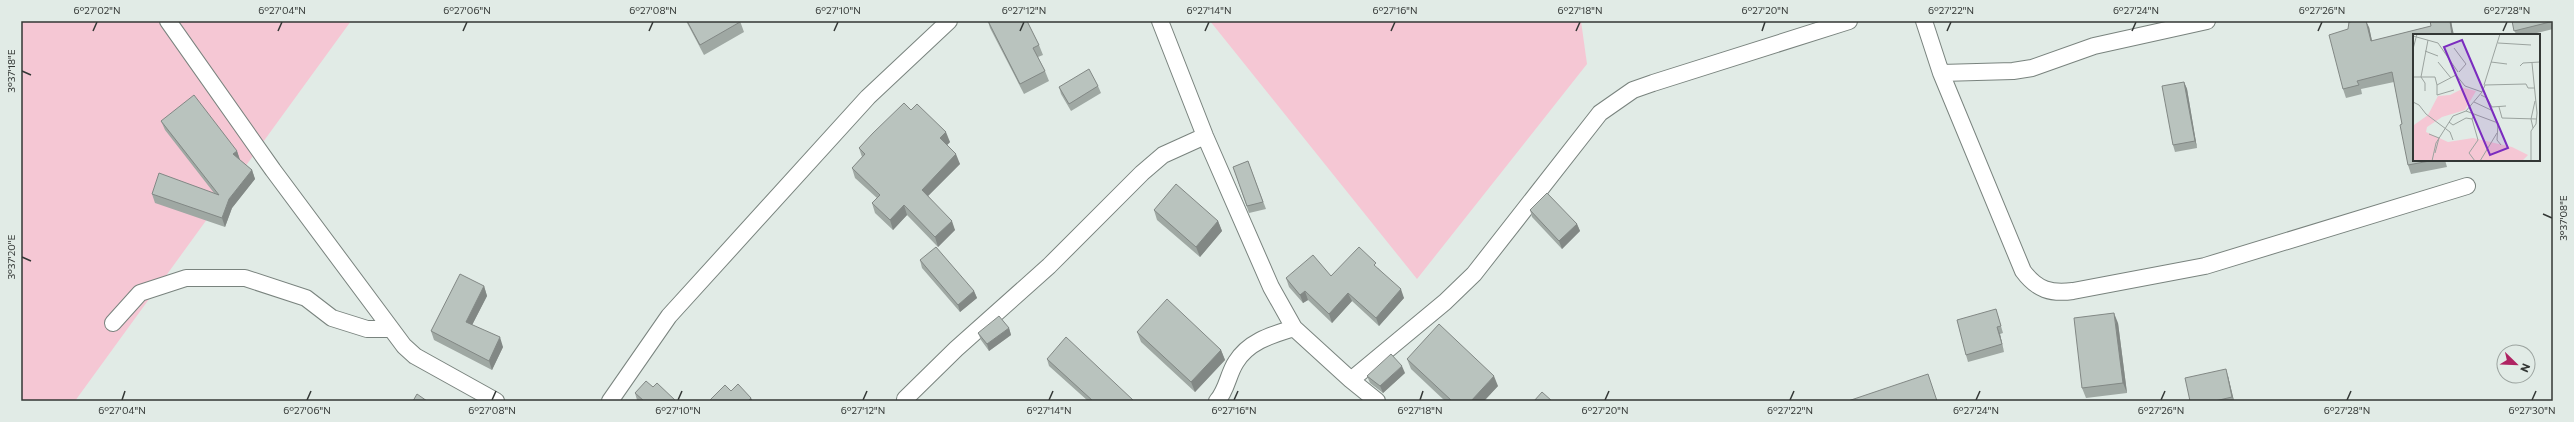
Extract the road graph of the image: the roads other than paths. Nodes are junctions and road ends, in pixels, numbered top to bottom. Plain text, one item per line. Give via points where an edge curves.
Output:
1 (168, 21) edge
2 (949, 21) edge
3 (1160, 21) edge
4 (1849, 21) edge
5 (1924, 21) edge
6 (2208, 21) edge
7 (1941, 73) junction
8 (1205, 136) junction
9 (2467, 186) dead end
10 (113, 323) dead end
11 (1294, 328) junction
12 (390, 329) junction
13 (1351, 380) junction
14 (905, 400) dead end
15 (496, 401) edge
16 (610, 401) edge
17 (1217, 401) edge
18 (1376, 401) edge

1 - 12 street
2 - 16 street via 868,97 669,316
3 - 8 street
4 - 13 street via 1646,85 1617,100 1600,113 1581,135 1474,274 1445,302
5 - 7 street
6 - 7 street via 2094,46 2056,57 2032,68
7 - 9 street via 2023,271 2032,283 2042,290 2057,293 2133,282 2205,266
8 - 11 street via 1272,287
8 - 14 street via 1163,155 1142,173 1043,271 956,349
10 - 12 street via 140,293 186,278 245,278 306,298 332,318 367,329
11 - 13 street
11 - 17 street via 1259,340 1248,347 1236,362
12 - 15 street via 415,356
13 - 18 street

